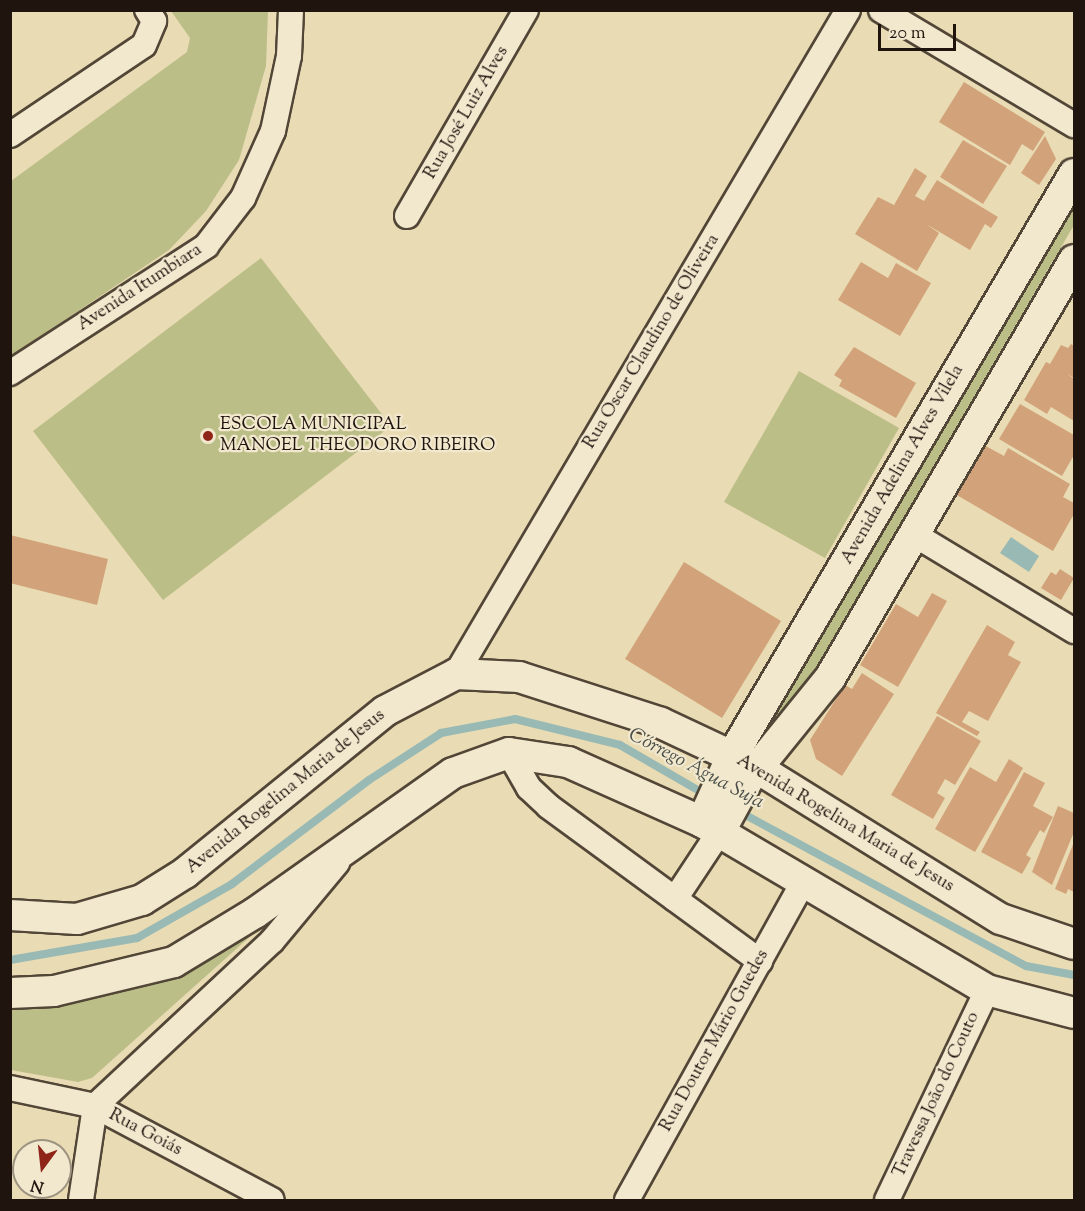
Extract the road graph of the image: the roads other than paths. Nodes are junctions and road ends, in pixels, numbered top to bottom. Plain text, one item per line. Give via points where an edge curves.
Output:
1 (147, 10) edge
2 (291, 10) edge
3 (526, 10) edge
4 (848, 10) edge
5 (880, 10) edge
6 (1074, 125) edge
7 (10, 135) edge
8 (1074, 174) edge
9 (407, 216) dead end
10 (1074, 260) edge
11 (10, 374) edge
12 (915, 535) junction
13 (1074, 630) edge
14 (456, 674) junction
15 (509, 753) junction
16 (742, 767) junction
17 (714, 821) junction
18 (353, 844) junction
19 (804, 881) junction
20 (675, 898) junction
21 (10, 915) edge
22 (1074, 944) edge
23 (760, 961) junction
24 (987, 990) junction
25 (10, 993) edge
26 (1074, 1013) edge
27 (10, 1088) edge
28 (95, 1106) junction
29 (81, 1200) edge
30 (272, 1200) edge
31 (627, 1200) edge
32 (887, 1200) edge

1 - 7 street via 154,21 144,45
2 - 11 street, Avenida Itumbiara via 289,56 273,131 243,198 206,246
3 - 9 street, Rua José Luiz Alves
4 - 14 street, Rua Oscar Claudino de Oliveira
5 - 6 street
8 - 16 street, Avenida Adelina Alves Vilela
10 - 12 street
12 - 13 street
12 - 16 street via 830,678
14 - 16 street, Avenida Rogelina Maria de Jesus via 519,677 546,685 661,723
14 - 21 street, Avenida Rogelina Maria de Jesus via 385,711 185,873 142,900 77,919
15 - 17 street via 568,762
15 - 18 street via 453,772
15 - 20 street via 529,788 548,806
16 - 17 street
16 - 22 street, Avenida Rogelina Maria de Jesus via 1001,919
17 - 19 street
17 - 20 street
18 - 25 street via 255,913 174,962 54,991
18 - 28 street via 272,941
19 - 23 street, Rua Doutor Mário Guedes
19 - 24 street
20 - 23 street
23 - 31 street, Rua Doutor Mário Guedes
24 - 26 street
24 - 32 street, Travessa João do Couto
27 - 28 street, Rua Goiás
28 - 29 street
28 - 30 street, Rua Goiás

